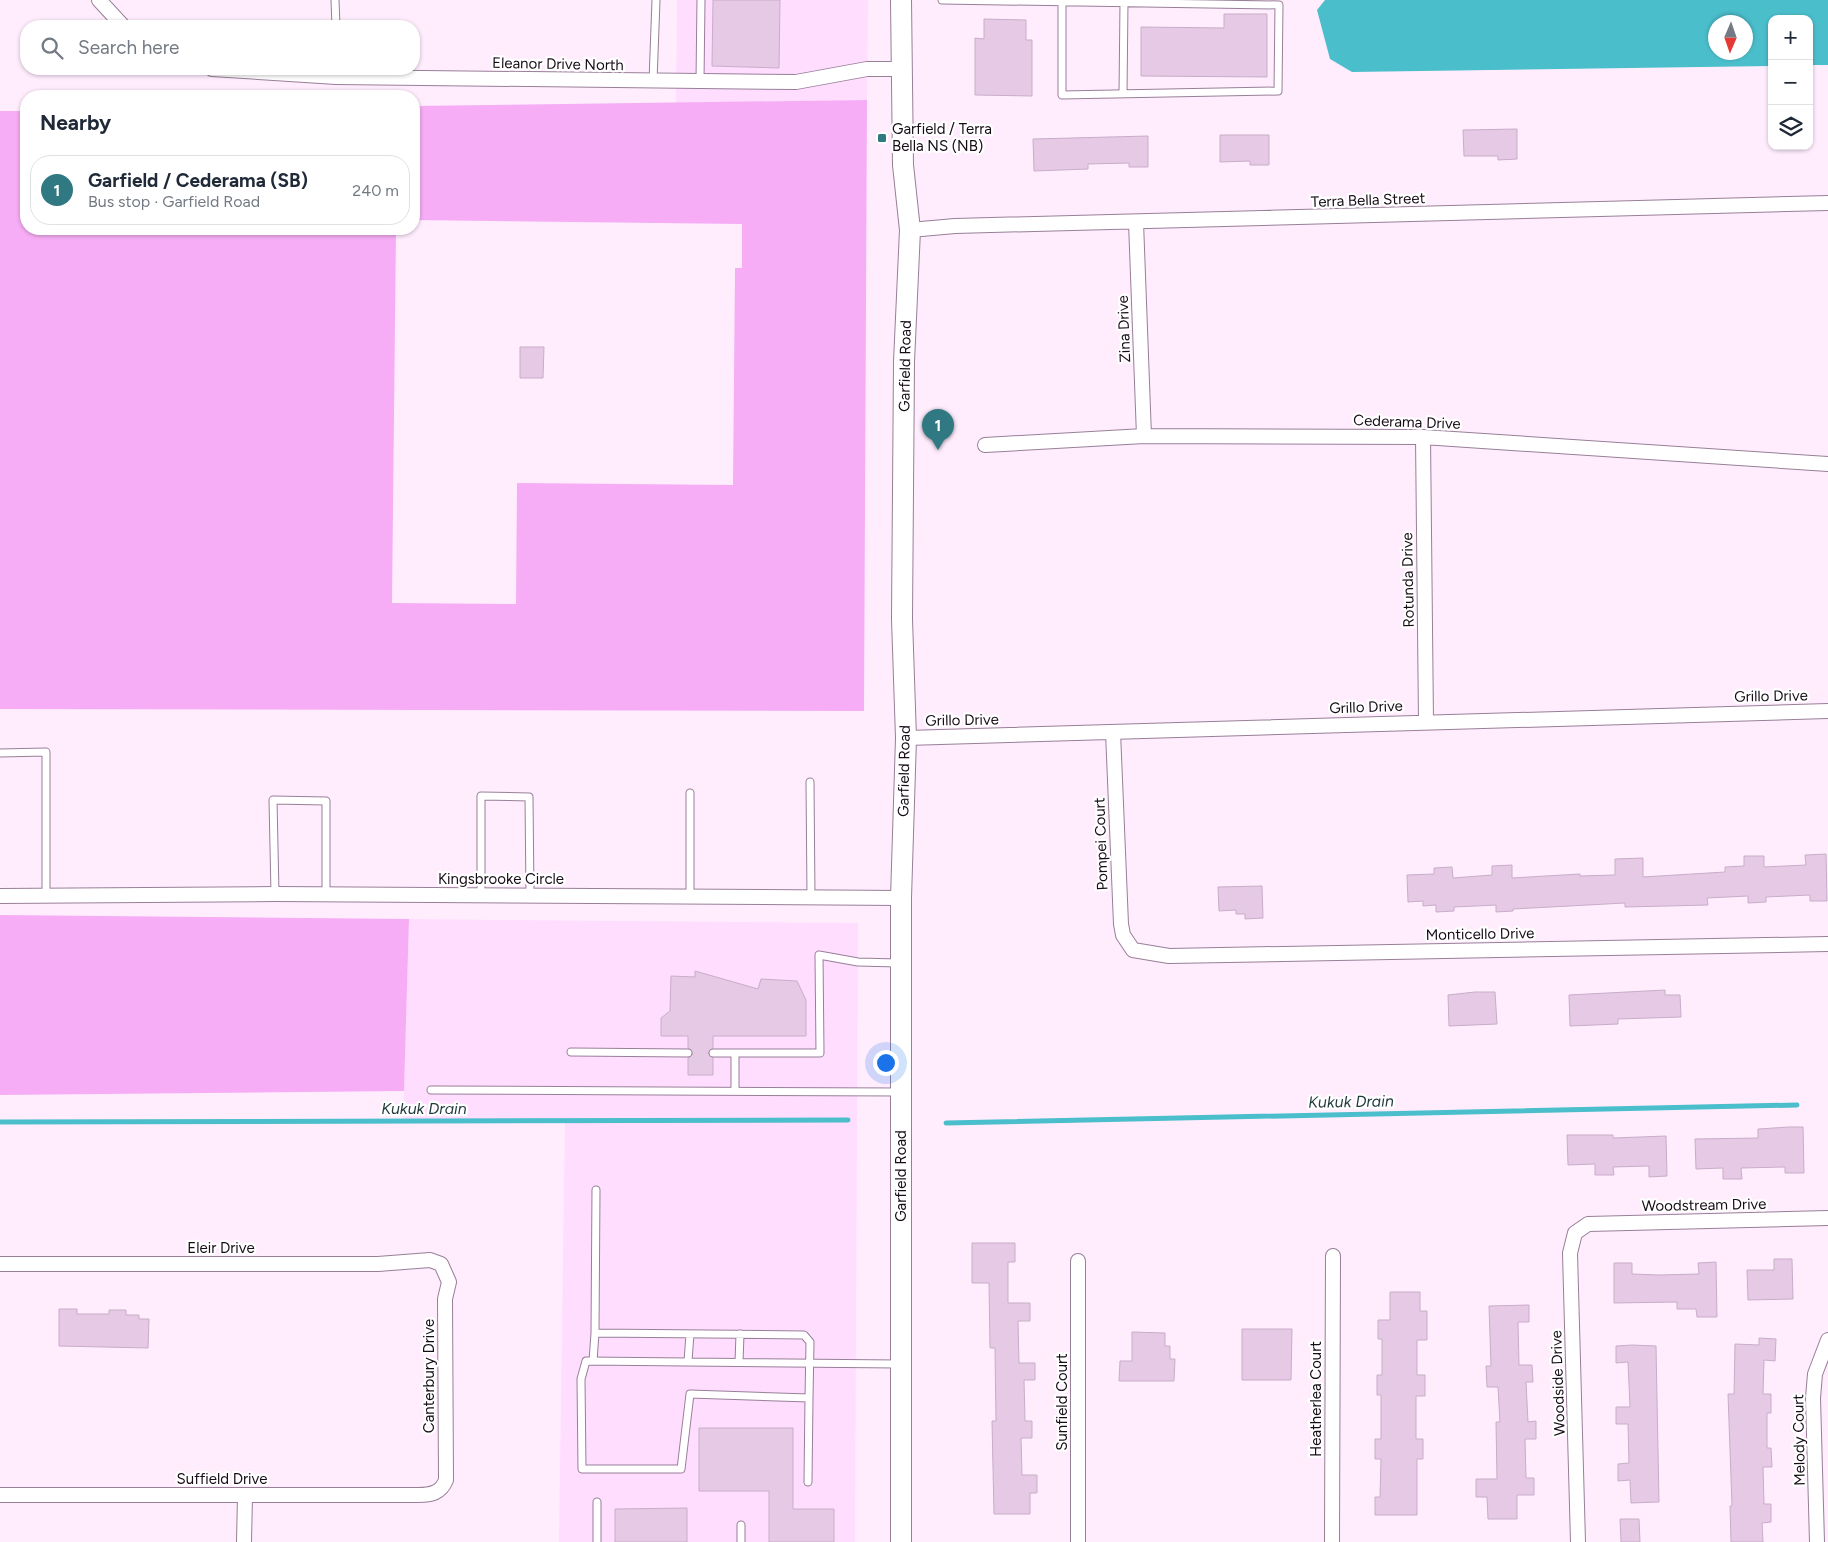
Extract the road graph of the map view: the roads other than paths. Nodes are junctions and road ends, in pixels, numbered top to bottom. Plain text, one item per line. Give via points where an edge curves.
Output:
1 (99, 0) edge
2 (336, 0) edge
3 (656, 0) edge
4 (701, 0) edge
5 (902, 0) edge
6 (942, 0) edge
7 (1062, 2) junction
8 (1124, 2) junction
9 (117, 20) edge
10 (336, 20) edge
11 (902, 69) junction
12 (415, 75) edge
13 (653, 81) junction
14 (700, 81) junction
15 (1123, 94) junction
16 (1828, 203) edge
17 (1136, 222) junction
18 (910, 230) junction
19 (1144, 436) junction
20 (1423, 437) junction
21 (985, 445) dead end
22 (1828, 464) edge
23 (1828, 711) edge
24 (1426, 722) junction
25 (1113, 732) junction
26 (906, 738) junction
27 (0, 753) edge
28 (810, 782) dead end
29 (690, 793) dead end
30 (275, 894) junction
31 (326, 894) junction
32 (46, 895) junction
33 (481, 895) junction
34 (530, 895) junction
35 (0, 896) edge
36 (690, 897) junction
37 (811, 898) junction
38 (901, 898) junction
39 (1828, 944) edge
40 (1134, 950) joint
41 (901, 963) junction
42 (571, 1052) dead end
43 (688, 1053) dead end
44 (713, 1053) dead end
45 (735, 1053) junction
46 (432, 1090) dead end
47 (735, 1091) junction
48 (901, 1092) junction
49 (596, 1190) dead end
50 (1828, 1218) edge
51 (1581, 1226) joint
52 (1333, 1256) dead end
53 (1078, 1261) dead end
54 (0, 1264) edge
55 (441, 1264) joint
56 (595, 1333) junction
57 (690, 1334) junction
58 (740, 1334) junction
59 (1828, 1340) edge
60 (594, 1361) junction
61 (688, 1362) junction
62 (739, 1362) junction
63 (810, 1363) junction
64 (901, 1364) junction
65 (809, 1398) junction
66 (808, 1482) dead end
67 (443, 1489) joint
68 (0, 1495) edge
69 (245, 1496) junction
70 (597, 1502) dead end
71 (741, 1525) dead end
72 (244, 1542) edge
73 (597, 1542) edge
74 (741, 1542) edge
75 (901, 1542) edge
76 (1078, 1542) edge
77 (1332, 1542) edge
78 (1578, 1542) edge
79 (1817, 1542) edge

1 - 9 street
2 - 10 lane
3 - 13 lane
4 - 14 lane
5 - 11 main road, Garfield Road
6 - 7 lane
7 - 8 lane
7 - 15 lane via 1062,95
8 - 15 lane
8 - 15 lane via 1279,5 1278,91
11 - 14 street, Eleanor Drive North via 867,69 796,82
11 - 18 main road, Garfield Road via 903,165
12 - 13 street, Eleanor Drive North
13 - 14 street, Eleanor Drive North
16 - 17 street, Terra Bella Street
17 - 18 street, Terra Bella Street
17 - 19 street, Zina Drive
18 - 26 main road, Garfield Road via 904,362 902,619
19 - 20 street, Cederama Drive
19 - 21 street, Cederama Drive
20 - 22 street, Cederama Drive
20 - 24 street, Rotunda Drive
23 - 24 street, Grillo Drive
24 - 25 street, Grillo Drive
25 - 26 street, Grillo Drive
25 - 40 street, Pompei Court via 1121,924 1123,935
26 - 38 main road, Garfield Road
27 - 32 lane via 46,752
28 - 37 lane
29 - 36 lane
30 - 31 street, Kingsbrooke Circle
30 - 31 lane via 273,800 326,801
30 - 32 street, Kingsbrooke Circle
31 - 33 street, Kingsbrooke Circle
32 - 35 street, Kingsbrooke Circle
33 - 34 street, Kingsbrooke Circle
33 - 34 lane via 481,796 529,797
34 - 36 street, Kingsbrooke Circle
36 - 37 street, Kingsbrooke Circle
37 - 38 street, Kingsbrooke Circle
38 - 41 main road, Garfield Road
39 - 40 street, Monticello Drive via 1169,956
41 - 45 lane via 858,962 819,955 820,1053
41 - 48 main road, Garfield Road
42 - 43 lane
44 - 45 lane
45 - 47 lane
46 - 47 lane
47 - 48 lane
48 - 64 main road, Garfield Road
49 - 56 lane
50 - 51 street, Woodstream Drive
51 - 78 street, Woodside Drive via 1575,1233 1570,1253
52 - 77 street, Heatherlea Court
53 - 76 street, Sunfield Court
54 - 55 street, Eleir Drive via 378,1264 430,1260
55 - 67 street, Canterbury Drive via 449,1282 445,1298 446,1480
56 - 57 lane
56 - 60 lane
57 - 58 lane
57 - 61 lane
58 - 62 lane
58 - 63 lane via 804,1335 810,1342
59 - 79 street, Melody Court via 1815,1374 1813,1398
60 - 61 lane
60 - 65 lane via 586,1361 581,1379 582,1469 681,1469 690,1394
61 - 62 lane
62 - 63 lane
63 - 64 lane
63 - 65 lane
64 - 75 main road, Garfield Road
65 - 66 lane
67 - 69 street, Suffield Drive via 418,1496
68 - 69 street, Suffield Drive
69 - 72 street
70 - 73 lane
71 - 74 lane

